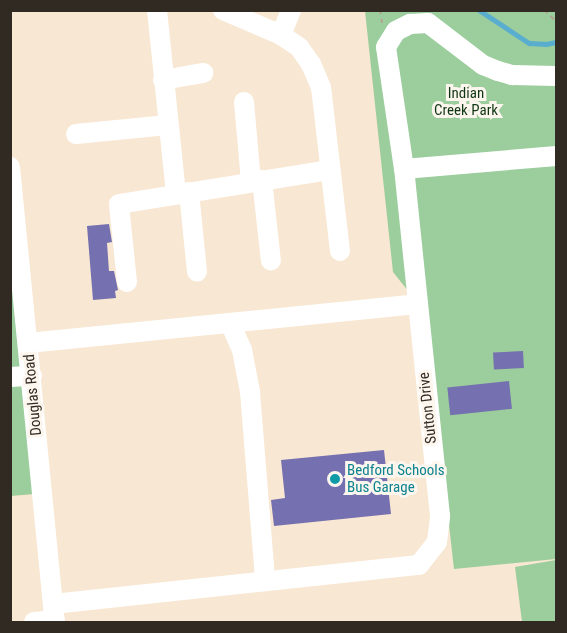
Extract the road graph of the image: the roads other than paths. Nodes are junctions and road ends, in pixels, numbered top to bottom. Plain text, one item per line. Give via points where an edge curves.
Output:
1 (157, 10) edge
2 (223, 10) edge
3 (291, 10) edge
4 (281, 35) junction
5 (203, 73) dead end
6 (556, 76) edge
7 (163, 80) junction
8 (244, 102) dead end
9 (168, 125) junction
10 (76, 134) dead end
11 (556, 156) edge
12 (10, 167) edge
13 (404, 169) junction
14 (330, 170) junction
15 (256, 181) junction
16 (182, 193) junction
17 (340, 251) dead end
18 (271, 261) dead end
19 (197, 272) dead end
20 (127, 282) dead end
21 (417, 304) junction
22 (230, 323) junction
23 (28, 343) junction
24 (32, 376) junction
25 (10, 377) edge
26 (265, 580) junction
27 (54, 616) edge
28 (34, 622) edge

1 - 7 street
2 - 4 street
3 - 4 street
4 - 14 street via 299,47 321,87
5 - 7 street
6 - 13 street, Sutton Drive via 512,75 483,65 428,23 410,24 396,31 386,47
7 - 9 street
8 - 15 street
9 - 10 street
9 - 16 street
11 - 13 street
12 - 23 street, Douglas Road
13 - 21 street, Sutton Drive
14 - 15 street
14 - 17 street
15 - 16 street
15 - 18 street
16 - 19 street
16 - 20 street via 119,204
21 - 22 street
21 - 26 street, Sutton Drive via 440,516 437,542 419,565
22 - 23 street
22 - 26 street via 242,350 250,392
23 - 24 street, Douglas Road
24 - 25 street
24 - 27 street, Douglas Road
26 - 27 street, Sutton Drive
27 - 28 street, Sutton Drive

